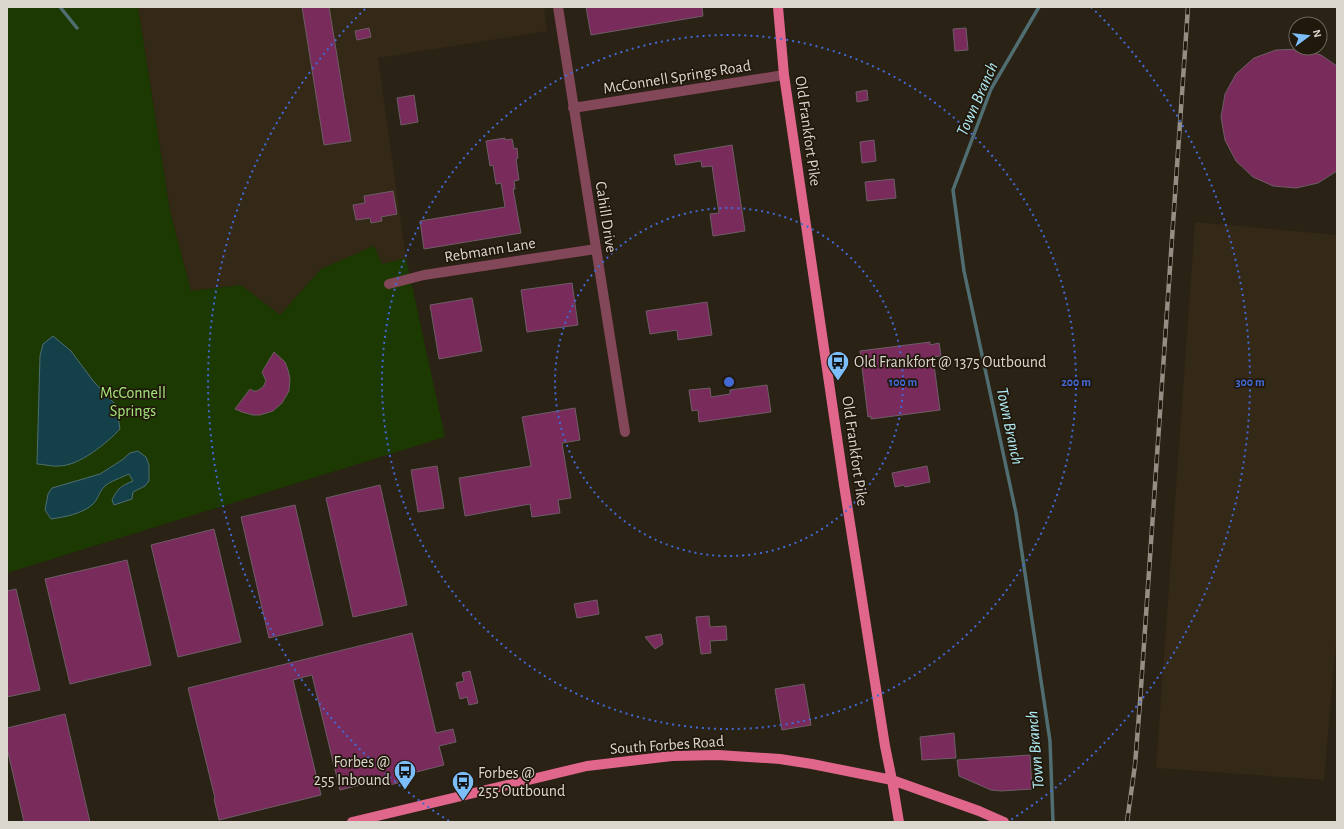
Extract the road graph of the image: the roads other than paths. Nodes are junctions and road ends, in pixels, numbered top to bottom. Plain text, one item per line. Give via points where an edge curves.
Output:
1 (558, 7) edge
2 (778, 7) edge
3 (784, 75) junction
4 (574, 108) junction
5 (596, 249) junction
6 (389, 284) dead end
7 (625, 432) dead end
8 (892, 780) junction
9 (352, 822) edge
10 (899, 822) edge
11 (1004, 822) edge

1 - 4 street, Cahill Drive
2 - 3 main road, Old Frankfort Pike
3 - 4 street, McConnell Springs Road
3 - 8 main road, Old Frankfort Pike via 844,485
4 - 5 street, Cahill Drive
5 - 6 street, Rebmann Lane via 424,275
5 - 7 street, Cahill Drive
8 - 9 main road, South Forbes Road via 780,759 718,755 672,756 587,766
8 - 10 main road, Old Frankfort Pike
8 - 11 main road, South Forbes Road

